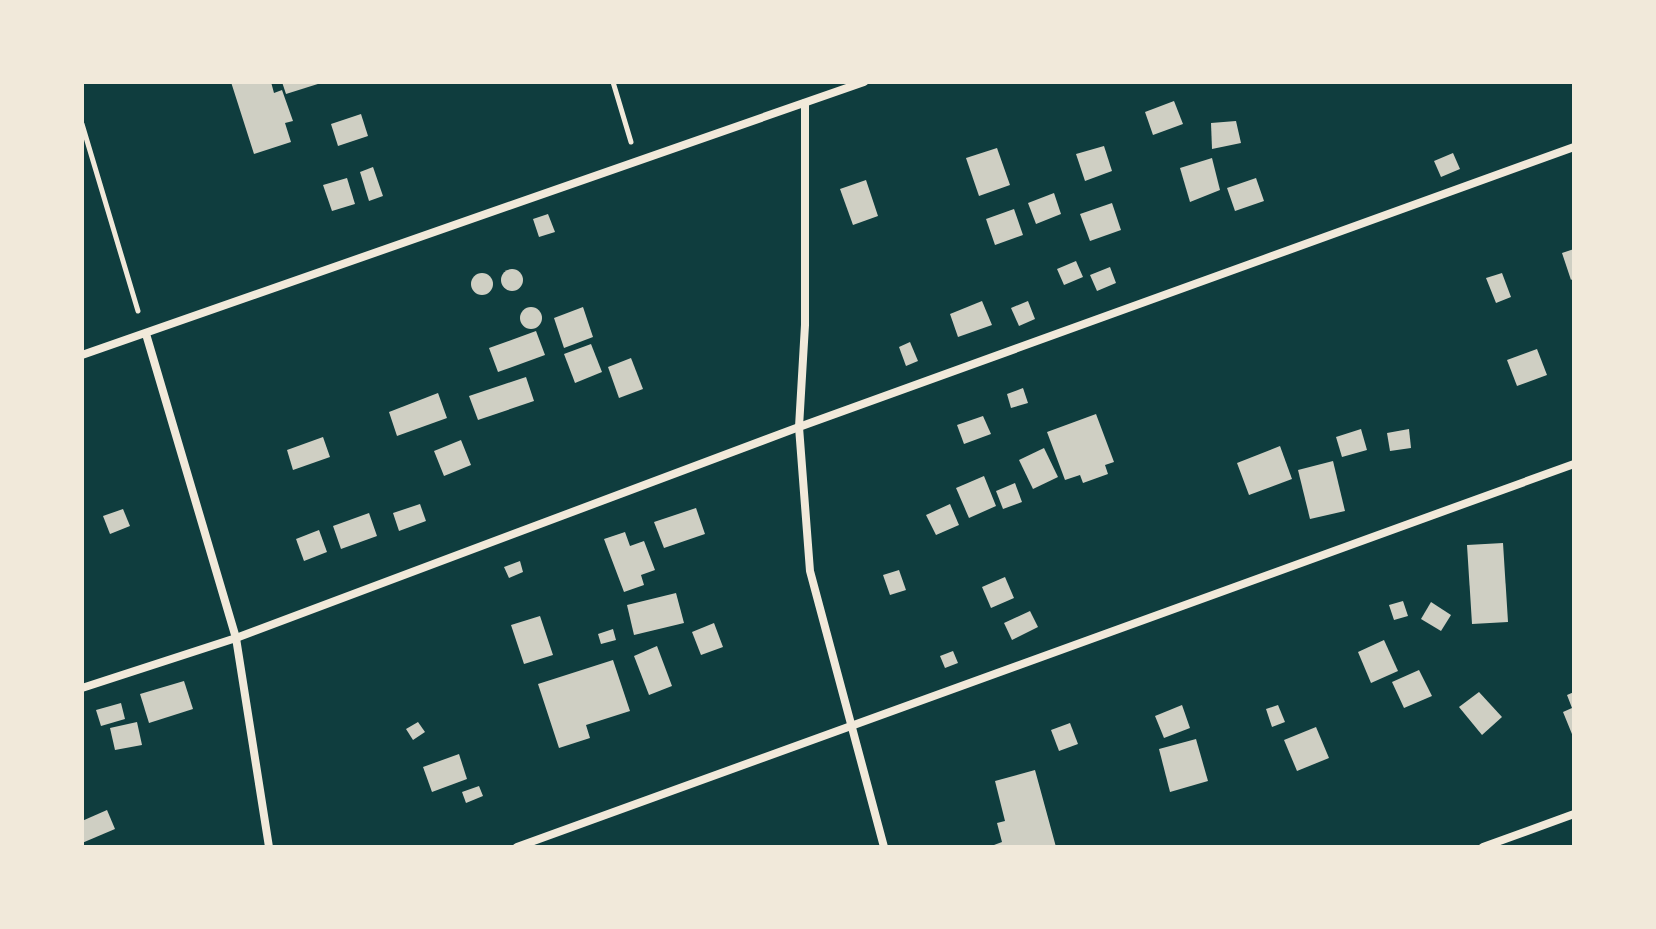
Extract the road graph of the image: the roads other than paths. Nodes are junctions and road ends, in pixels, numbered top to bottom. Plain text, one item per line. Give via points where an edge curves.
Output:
1 (864, 82) edge
2 (805, 103) junction
3 (1574, 147) edge
4 (146, 334) junction
5 (82, 355) edge
6 (799, 427) junction
7 (1574, 464) edge
8 (236, 638) junction
9 (82, 688) edge
10 (853, 725) junction
11 (1574, 814) edge
12 (269, 847) edge
13 (517, 847) edge
14 (884, 847) edge
15 (1483, 847) edge

1 - 2 street
2 - 4 street
2 - 6 street via 805,325
3 - 6 street
4 - 5 street
4 - 8 street
6 - 8 street
6 - 10 street via 810,571
7 - 10 street
8 - 9 street
8 - 12 street
10 - 13 street
10 - 14 street
11 - 15 street

